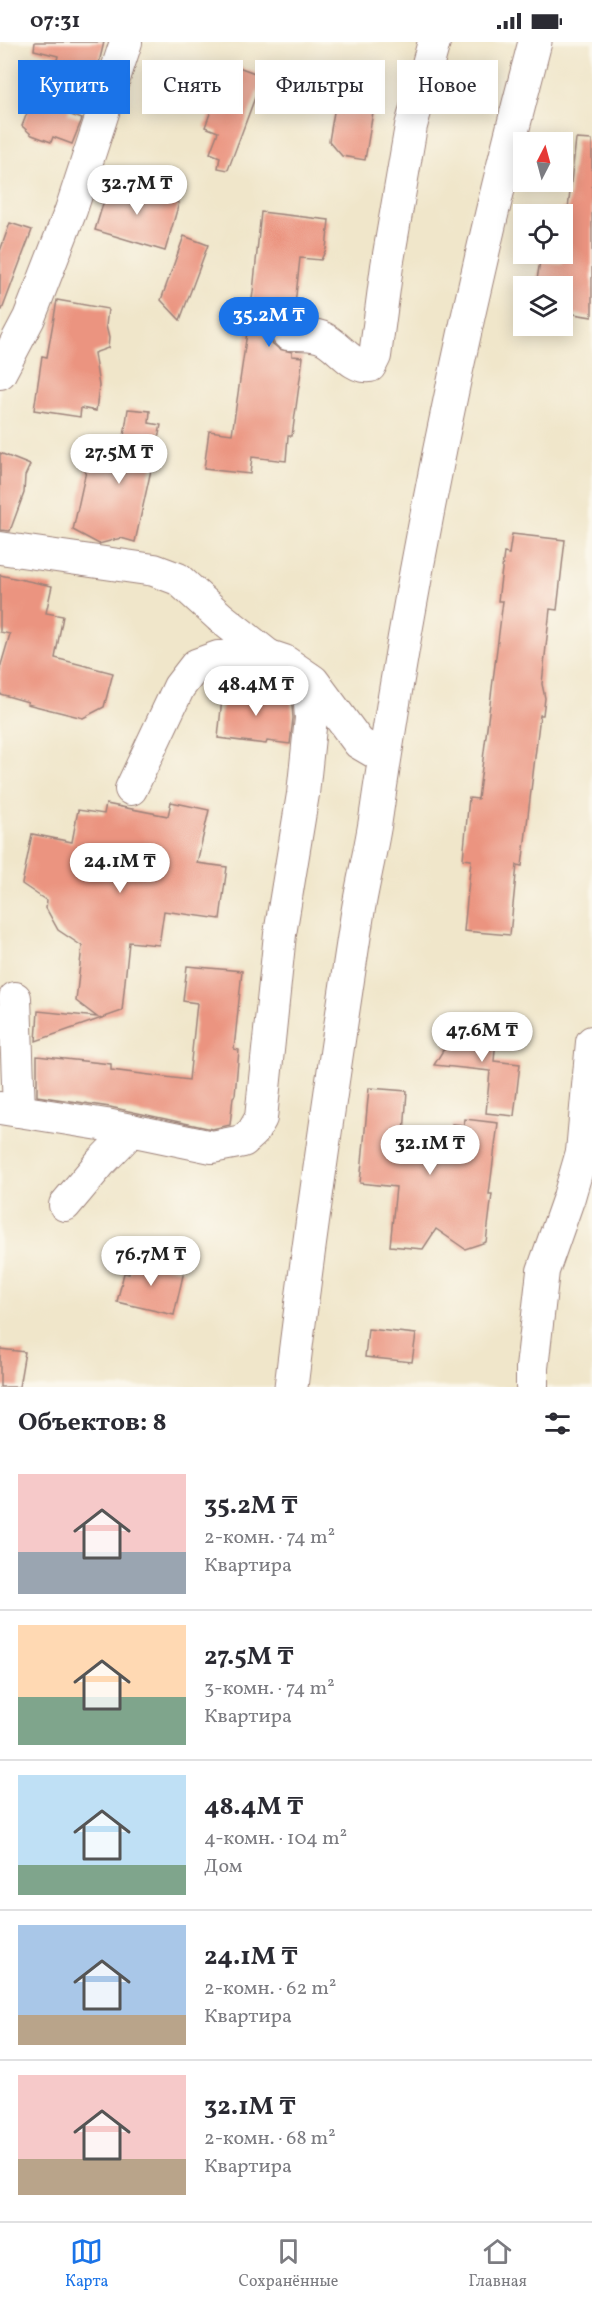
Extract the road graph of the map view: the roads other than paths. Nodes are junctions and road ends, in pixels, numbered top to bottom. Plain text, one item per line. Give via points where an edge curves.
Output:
1 (126, 42) edge
2 (434, 42) edge
3 (535, 42) edge
4 (288, 334) dead end
5 (0, 373) edge
6 (0, 548) edge
7 (269, 656) junction
8 (308, 678) junction
9 (383, 757) junction
10 (131, 789) dead end
11 (15, 998) dead end
12 (592, 1042) edge
13 (9, 1109) edge
14 (132, 1130) junction
15 (65, 1205) dead end
16 (291, 1387) edge
17 (532, 1387) edge

1 - 5 street via 71,210 29,318
2 - 4 street via 411,126 375,356 370,366 359,366 324,338
3 - 9 main road via 478,274
6 - 7 street via 154,570 178,579
7 - 8 street via 284,661
7 - 10 street via 218,657 196,665 179,687
8 - 9 street via 359,742
8 - 14 street via 310,718 304,783 280,934 261,1118 243,1142 212,1147
9 - 16 main road via 316,1183
11 - 13 street
12 - 17 street via 582,1152 543,1271
13 - 14 street
14 - 15 street

